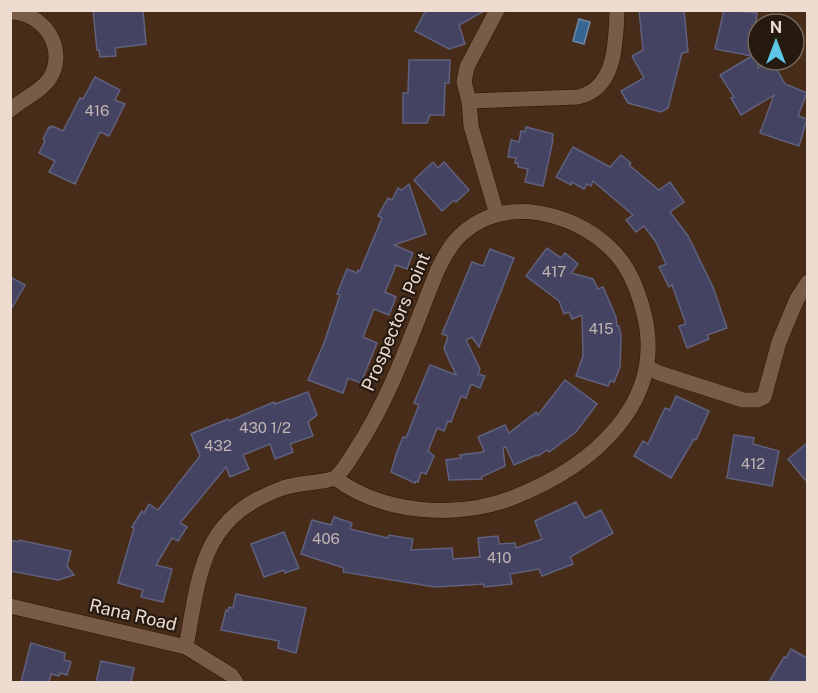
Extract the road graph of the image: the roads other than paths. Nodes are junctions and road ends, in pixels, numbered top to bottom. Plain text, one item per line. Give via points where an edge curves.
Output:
1 (497, 10) edge
2 (617, 10) edge
3 (10, 12) edge
4 (469, 101) junction
5 (10, 110) edge
6 (496, 215) junction
7 (807, 282) edge
8 (647, 367) junction
9 (335, 478) junction
10 (10, 606) edge
11 (186, 647) junction
12 (236, 682) edge

1 - 4 street via 467,67 464,82
2 - 4 street via 610,64 603,84 596,90 578,97
3 - 5 street via 40,22 51,35 56,63 39,90
4 - 6 street
6 - 8 street, Prospectors Point via 551,214 610,248 627,269 639,294 647,326
6 - 9 street, Prospectors Point via 474,225 449,248 375,418
7 - 8 street via 779,342 764,397 743,400
8 - 9 street, Prospectors Point via 630,409 601,445 553,480 506,500 458,508 406,508 365,496
9 - 11 street via 287,486 258,498 221,528 202,569
10 - 11 street, Rana Road
11 - 12 street, Rana Road

